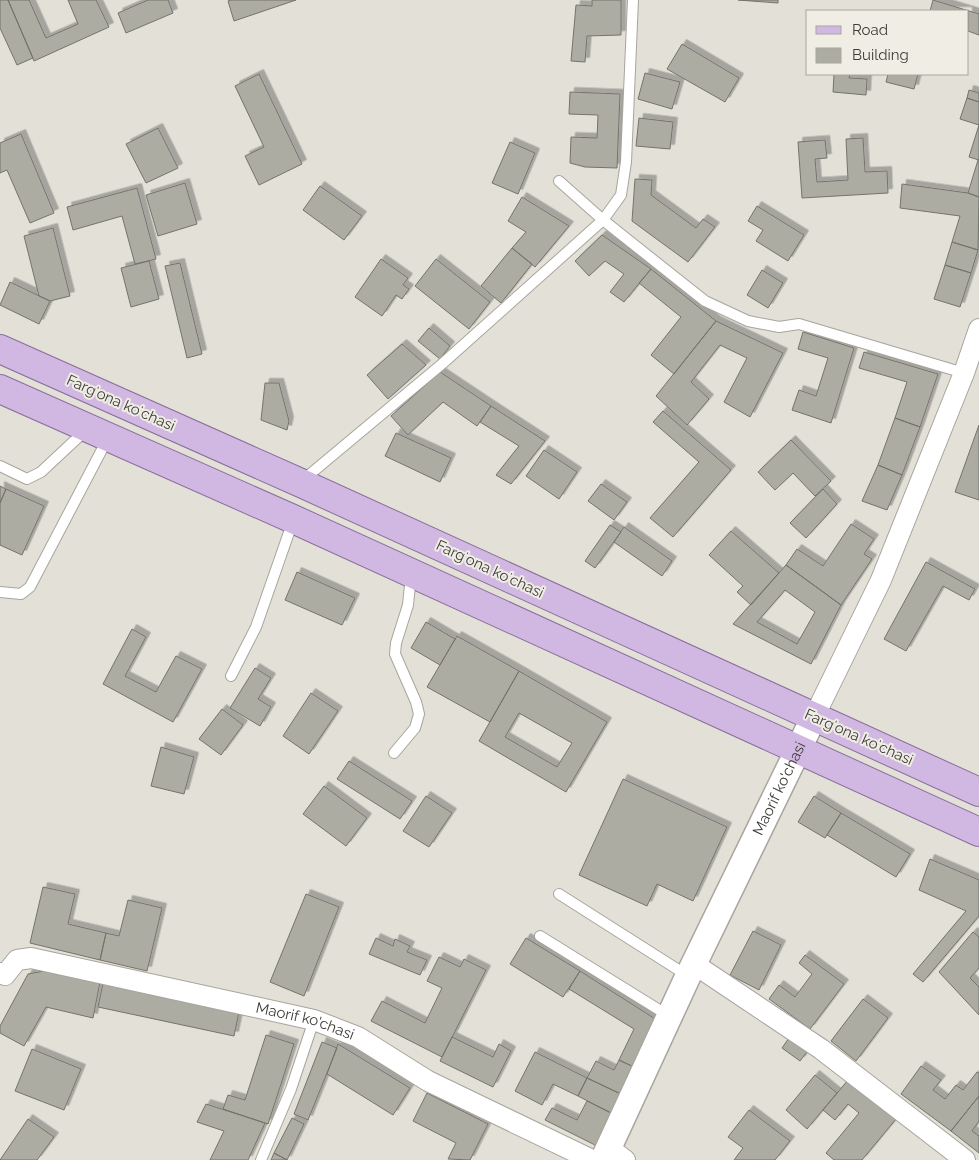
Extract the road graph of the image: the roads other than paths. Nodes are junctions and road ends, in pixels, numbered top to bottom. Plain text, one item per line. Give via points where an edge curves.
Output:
1 (633, 0) edge
2 (559, 181) dead end
3 (603, 220) junction
4 (979, 329) edge
5 (0, 349) edge
6 (972, 376) edge
7 (0, 389) edge
8 (98, 433) junction
9 (0, 466) edge
10 (301, 483) junction
11 (293, 520) junction
12 (412, 574) junction
13 (0, 592) edge
14 (231, 676) dead end
15 (814, 717) junction
16 (798, 749) junction
17 (394, 753) dead end
18 (979, 792) edge
19 (979, 832) edge
20 (559, 894) dead end
21 (540, 936) dead end
22 (691, 970) junction
23 (2, 978) edge
24 (669, 1016) junction
25 (314, 1020) junction
26 (607, 1157) edge
27 (261, 1160) edge
28 (965, 1160) edge

1 - 3 lane via 626,162 621,195
2 - 3 lane
3 - 6 lane via 705,301 748,321 779,327 799,324
3 - 10 lane via 442,364
4 - 6 street, Maorif ko'chasi
5 - 10 main road, Fargʻona koʻchasi
6 - 15 street, Maorif ko'chasi via 881,580
7 - 8 main road
8 - 9 lane via 28,478
8 - 11 main road
8 - 13 lane via 30,587 21,594
10 - 15 main road, Fargʻona koʻchasi
11 - 12 main road
11 - 14 lane via 256,626
12 - 16 main road
12 - 17 lane via 408,605 395,654 419,714 415,728
15 - 16 street, Maorif ko'chasi
15 - 18 main road, Fargʻona koʻchasi
16 - 19 main road
16 - 22 street, Maorif ko'chasi
20 - 22 lane
21 - 24 lane
22 - 24 street, Maorif ko'chasi
22 - 28 street via 821,1049
23 - 25 street, Maorif ko'chasi via 17,960 31,958
24 - 26 street, Maorif ko'chasi
25 - 26 street, Maorif ko'chasi via 358,1037 428,1081
25 - 27 lane via 291,1089

